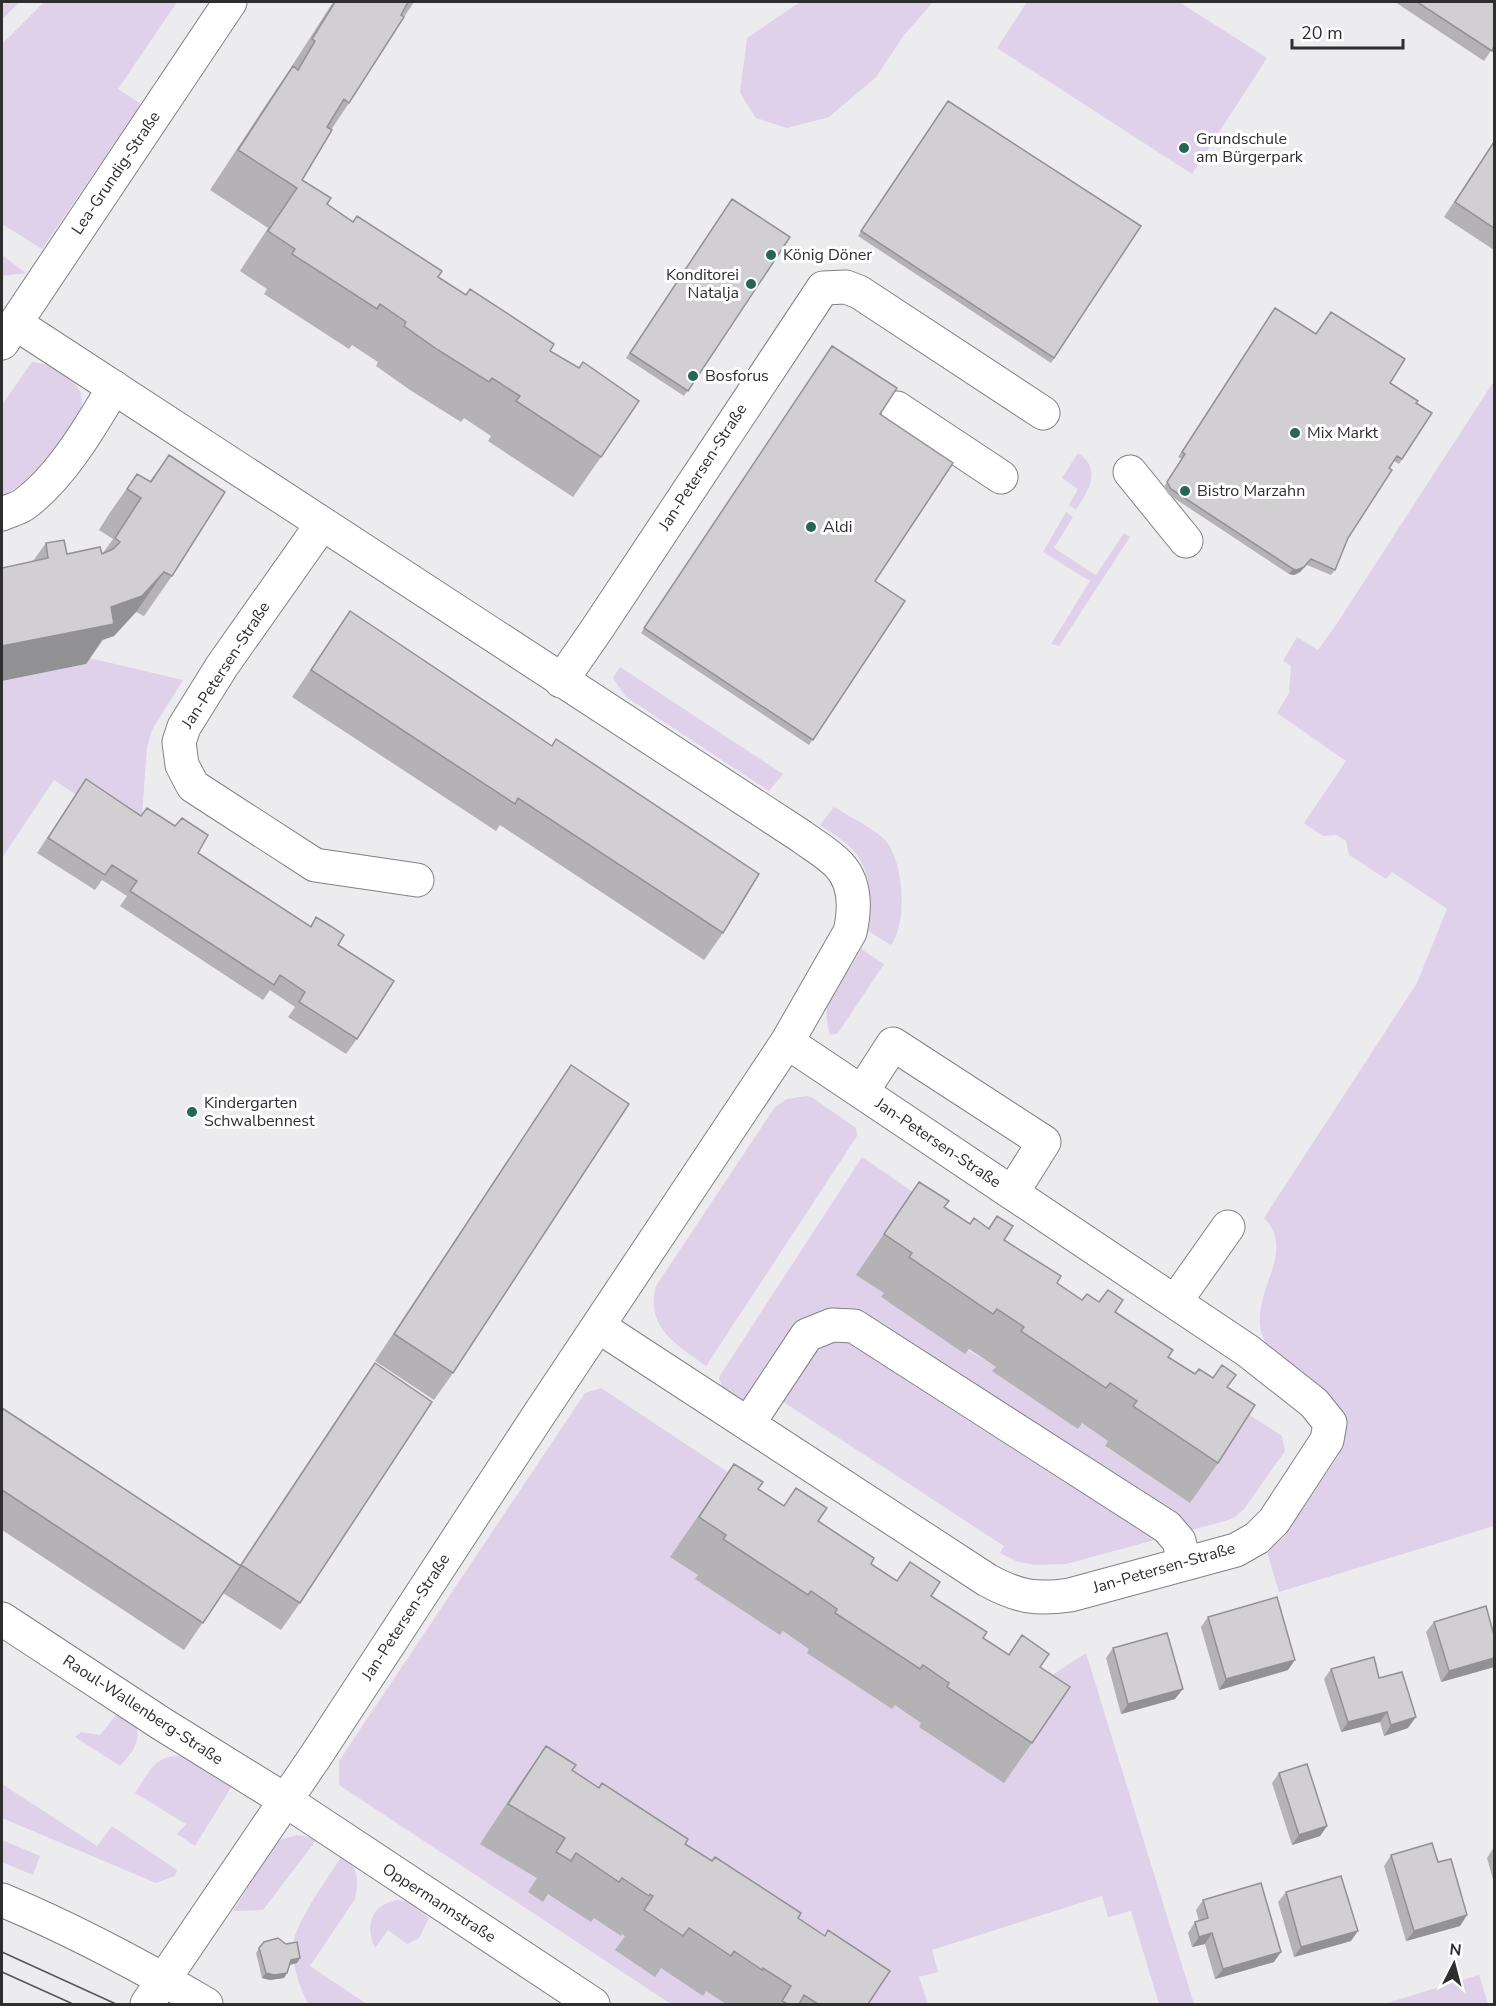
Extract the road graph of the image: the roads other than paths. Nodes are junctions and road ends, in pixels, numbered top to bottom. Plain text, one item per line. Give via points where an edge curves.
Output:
1 (230, 2) edge
2 (8, 333) edge
3 (114, 387) junction
4 (897, 408) dead end
5 (1043, 413) dead end
6 (1130, 472) dead end
7 (1001, 477) dead end
8 (2, 514) edge
9 (322, 524) junction
10 (1186, 541) dead end
11 (561, 681) junction
12 (417, 880) dead end
13 (787, 1042) junction
14 (862, 1092) junction
15 (1012, 1193) junction
16 (1228, 1227) dead end
17 (1175, 1302) junction
18 (598, 1326) junction
19 (748, 1424) junction
20 (1184, 1563) junction
21 (2, 1619) edge
22 (285, 1800) junction
23 (2, 1900) edge
24 (155, 1992) edge
25 (206, 2004) edge
26 (593, 2004) edge

1 - 2 street, Lea-Grundig-Straße
2 - 3 street, Jan-Petersen-Straße
3 - 8 street via 91,426 50,480 22,506
3 - 9 street, Jan-Petersen-Straße
4 - 7 street
5 - 11 street, Jan-Petersen-Straße via 859,292 846,287 823,288
6 - 10 street
9 - 11 street, Jan-Petersen-Straße
9 - 12 street, Jan-Petersen-Straße via 184,727 179,742 182,765 193,786 315,865
11 - 13 street, Jan-Petersen-Straße via 801,836 838,864 849,880 854,915 850,932
13 - 14 street, Jan-Petersen-Straße
13 - 18 street, Jan-Petersen-Straße
14 - 15 street, Jan-Petersen-Straße
14 - 15 street via 893,1044 1044,1142
15 - 17 street, Jan-Petersen-Straße
16 - 17 street
17 - 20 street, Jan-Petersen-Straße via 1248,1351 1314,1403 1330,1422 1327,1440 1274,1521 1257,1538 1236,1550
18 - 19 street, Jan-Petersen-Straße
18 - 22 street, Jan-Petersen-Straße
19 - 20 street, Jan-Petersen-Straße via 1002,1588 1046,1598 1070,1595
19 - 20 street via 807,1335 832,1324 854,1326 1167,1527 1179,1541
21 - 22 street, Raoul-Wallenberg-Straße
22 - 24 street, Jan-Petersen-Straße
22 - 26 street, Oppermannstraße
23 - 24 street via 33,1913
24 - 25 street

